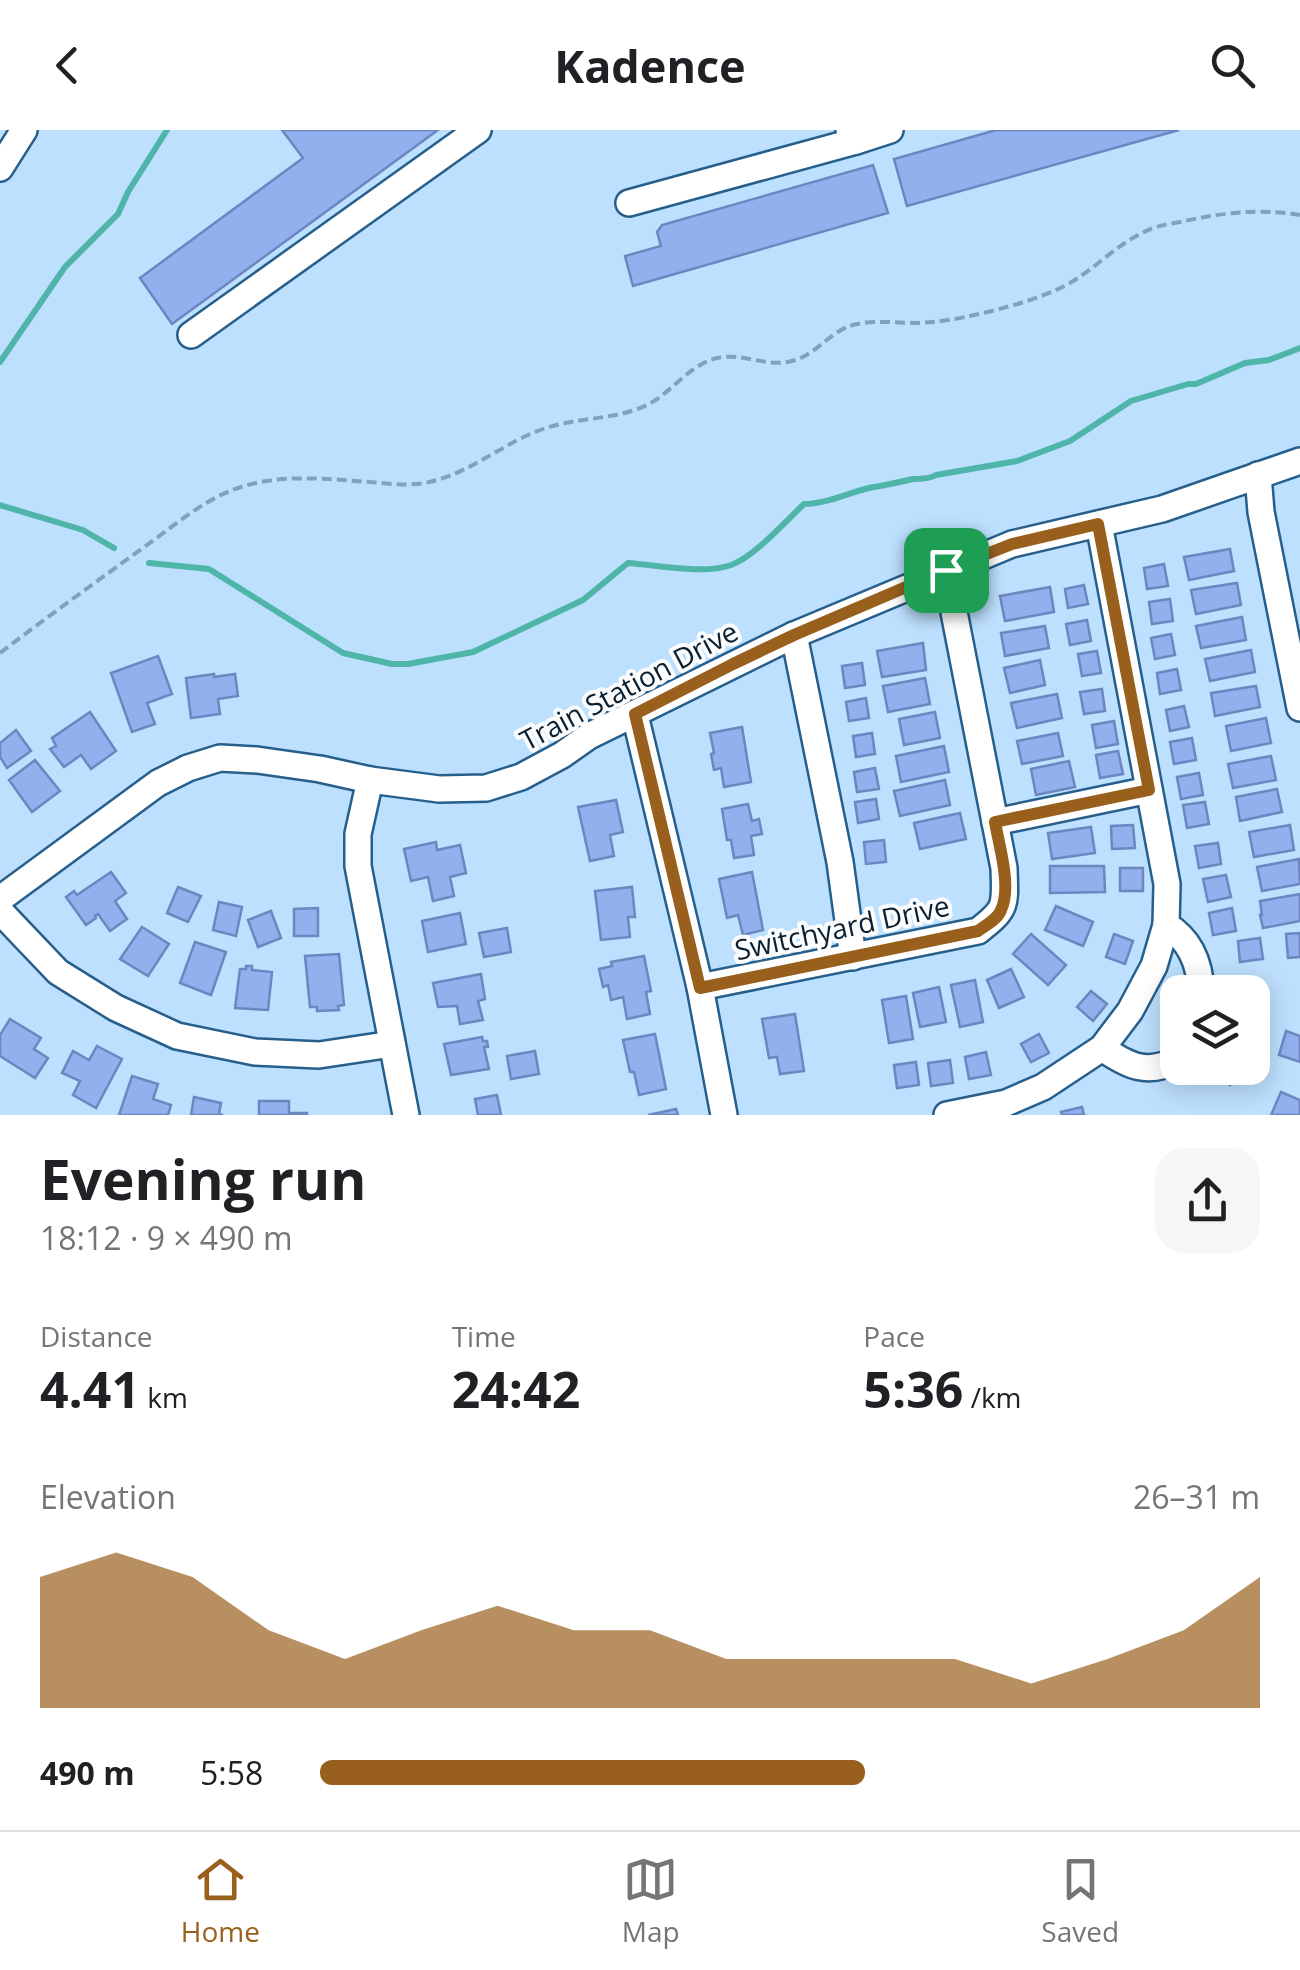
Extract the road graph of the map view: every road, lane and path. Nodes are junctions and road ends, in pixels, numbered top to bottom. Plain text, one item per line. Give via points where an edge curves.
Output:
1 (478, 130) edge
2 (890, 130) edge
3 (20, 132) edge
4 (853, 135) edge
5 (0, 168) edge
6 (629, 203) dead end
7 (1300, 215) edge
8 (191, 334) dead end
9 (1300, 461) edge
10 (1258, 475) junction
11 (1098, 524) junction
12 (946, 570) junction
13 (794, 635) junction
14 (0, 653) edge
15 (1300, 708) edge
16 (635, 714) junction
17 (370, 780) junction
18 (1149, 790) junction
19 (995, 822) junction
20 (0, 898) edge
21 (0, 911) edge
22 (1166, 925) junction
23 (853, 957) junction
24 (1200, 975) edge
25 (700, 988) junction
26 (392, 1044) junction
27 (1102, 1048) junction
28 (1160, 1066) edge
29 (406, 1115) edge
30 (724, 1115) edge
31 (947, 1115) edge

1 - 8 street
2 - 4 street
3 - 5 street
4 - 6 street
7 - 14 path via 1229,213 1158,227 1083,276 1026,300 929,323 854,324 794,361 718,358 648,404 542,429 436,481 286,478 236,489 193,512
9 - 10 street, Train Station Drive
10 - 11 street, Train Station Drive
10 - 15 street
11 - 12 street, Train Station Drive via 1012,544
11 - 18 street
12 - 13 street, Train Station Drive
12 - 19 street, Switchyard Drive
13 - 16 street, Train Station Drive
13 - 23 street
16 - 17 street, Train Station Drive via 521,777 486,788
16 - 25 street
17 - 20 street, Train Station Drive via 257,760 220,758 188,768
17 - 26 street via 358,866
18 - 19 street
18 - 22 street via 1168,884
19 - 23 street, Switchyard Drive via 1004,868 1000,914 978,931
21 - 26 street via 58,972 178,1036 255,1052 319,1055
22 - 24 street via 1192,950
22 - 27 street via 1154,966
23 - 25 street, Switchyard Drive
25 - 30 street
26 - 29 street
27 - 28 street via 1140,1068
27 - 31 street via 1018,1098

